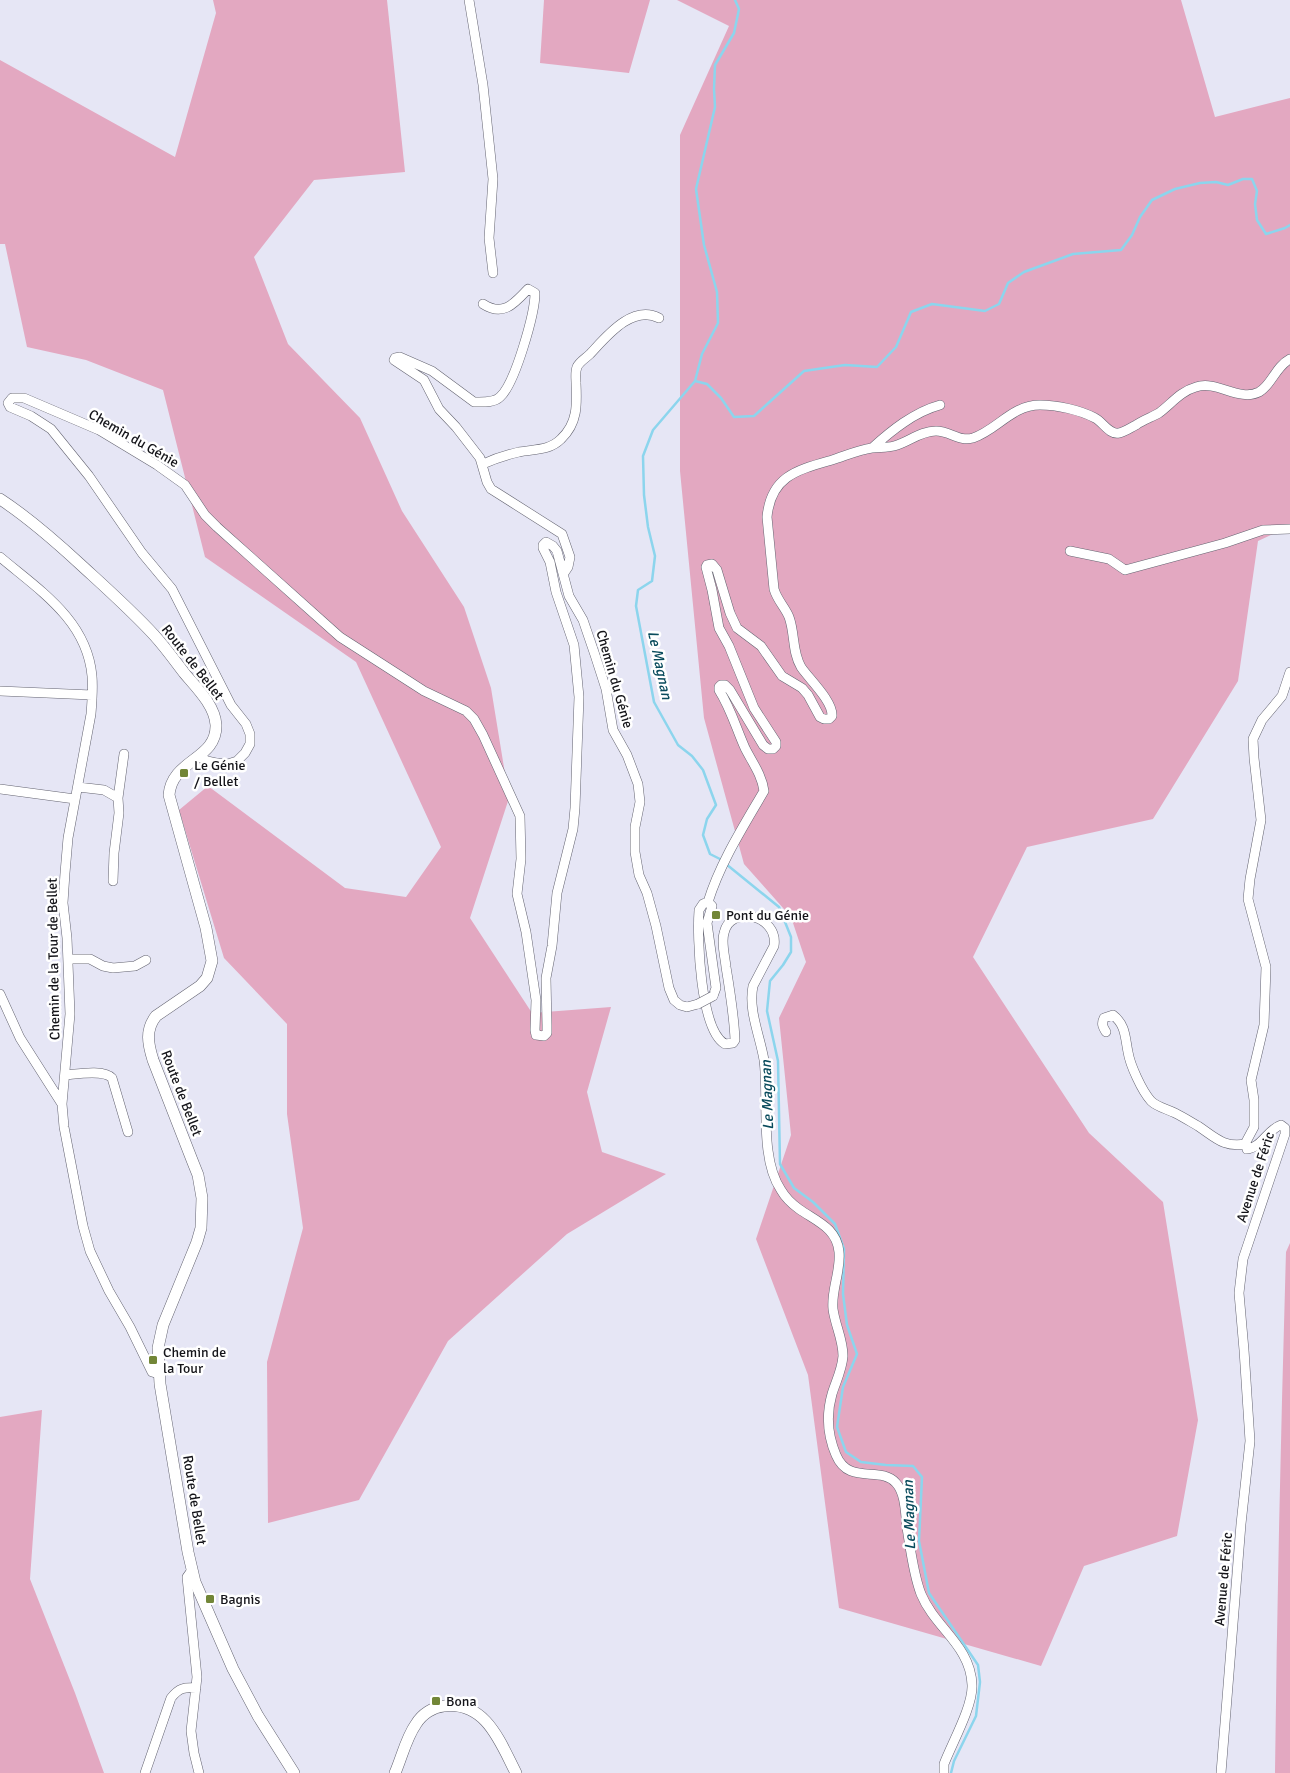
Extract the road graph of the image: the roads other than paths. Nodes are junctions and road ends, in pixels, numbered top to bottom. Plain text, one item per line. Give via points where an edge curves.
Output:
1 (469, 0) edge
2 (493, 273) dead end
3 (483, 304) dead end
4 (659, 318) dead end
5 (1290, 360) edge
6 (940, 405) dead end
7 (871, 448) junction
8 (482, 464) junction
9 (0, 499) edge
10 (1290, 529) edge
11 (1070, 551) dead end
12 (0, 557) edge
13 (564, 573) junction
14 (1290, 672) edge
15 (0, 691) edge
16 (92, 695) junction
17 (124, 754) dead end
18 (200, 757) junction
19 (78, 787) junction
20 (0, 789) edge
21 (118, 798) junction
22 (75, 800) junction
23 (114, 881) dead end
24 (708, 902) junction
25 (68, 958) junction
26 (146, 960) dead end
27 (0, 994) edge
28 (1106, 1032) dead end
29 (65, 1075) junction
30 (62, 1104) junction
31 (128, 1132) dead end
32 (1246, 1144) junction
33 (159, 1374) junction
34 (192, 1570) junction
35 (196, 1688) junction
36 (145, 1773) edge
37 (199, 1773) edge
38 (294, 1773) edge
39 (395, 1773) edge
40 (516, 1773) edge
41 (944, 1773) edge
42 (1222, 1773) edge

1 - 2 street via 483,85 493,179 489,238
3 - 8 street via 492,310 503,310 528,289 535,293 524,345 510,381 494,401 474,402 432,371 400,357 394,360 424,380 439,409
4 - 8 street via 638,316 616,326 579,364 575,418 570,430 557,443
5 - 7 street, Chemin du Génie via 1279,367 1258,392 1246,394 1209,385 1197,386 1174,399 1158,414 1121,433 1110,432 1094,418 1078,412 1041,405 1014,412 979,436 961,439 938,431 927,432 903,444
6 - 7 street via 916,414
7 - 24 street, Chemin du Génie via 791,474 776,489 768,506 776,595 788,616 798,660 832,712 829,719 820,717 802,688 782,676 761,646 737,628 714,565 706,567 719,628 754,708 776,742 773,749 762,745 730,690 721,685 719,690 763,781 764,791 731,849
8 - 13 street via 491,489 562,534 570,557
9 - 18 main road, Route de Bellet via 41,528 137,618 205,698 216,725 214,736
10 - 11 street via 1263,530 1125,570 1109,559
12 - 16 street, Chemin de la Tour de Bellet via 65,613 78,630 91,667
13 - 18 street, Chemin du Génie via 557,551 546,542 543,548 574,645 579,697 573,829 557,893 546,978 547,1033 539,1036 535,1030 536,1000 518,894 520,816 474,719 466,711 416,686 340,637 217,527 205,515 186,485 100,430 24,398 12,398 8,403 10,407 51,428 172,589 231,705 249,729 250,744 237,760 228,764
13 - 24 street, Chemin du Génie, bridge via 569,596 583,620 606,689 613,730 628,755 638,784 640,802 635,852 639,875 656,926 669,988 674,1000 687,1007 713,996 716,988 707,923 712,906
14 - 32 street, Avenue de Féric via 1282,696 1262,720 1253,740 1261,820 1248,899 1266,966 1264,1025 1251,1080 1254,1127
15 - 16 street
16 - 19 street, Chemin de la Tour de Bellet
17 - 21 street
18 - 33 main road, Route de Bellet via 175,776 170,795 212,954 211,970 200,986 156,1016 147,1034 152,1060 198,1175 202,1198 197,1242 159,1340
19 - 21 street via 104,790
19 - 22 street, Chemin de la Tour de Bellet
20 - 22 street
21 - 23 street
22 - 25 street, Chemin de la Tour de Bellet via 68,838 63,903
24 - 41 street via 699,910 700,967 709,1018 717,1037 725,1044 735,1040 724,931 730,922 752,917 766,923 775,939 752,993 764,1062 769,1157 780,1189 798,1208 832,1232 840,1253 833,1309 843,1355 828,1416 829,1433 837,1458 854,1473 888,1477 900,1489 921,1594 967,1659 971,1673 973,1688 969,1707 944,1764
25 - 26 street via 85,958 113,968 135,966
25 - 29 street, Chemin de la Tour de Bellet via 70,1014
27 - 30 street via 20,1038
28 - 32 street via 1102,1021 1113,1015 1126,1036 1128,1053 1143,1090 1155,1104 1185,1118 1227,1145
29 - 30 street, Chemin de la Tour de Bellet
29 - 31 street via 110,1075
30 - 33 street, Chemin de la Tour de Bellet via 71,1169 90,1251 152,1372
32 - 42 street, Avenue de Féric via 1247,1149 1252,1148 1275,1126 1285,1128 1243,1259 1239,1293 1250,1441
33 - 34 main road, Route de Bellet
34 - 35 street via 187,1577
34 - 38 main road, Route de Bellet via 233,1669
35 - 36 street via 178,1690 171,1698
35 - 37 street via 191,1730
39 - 40 main road via 417,1722 434,1708 454,1705 467,1707 483,1718

